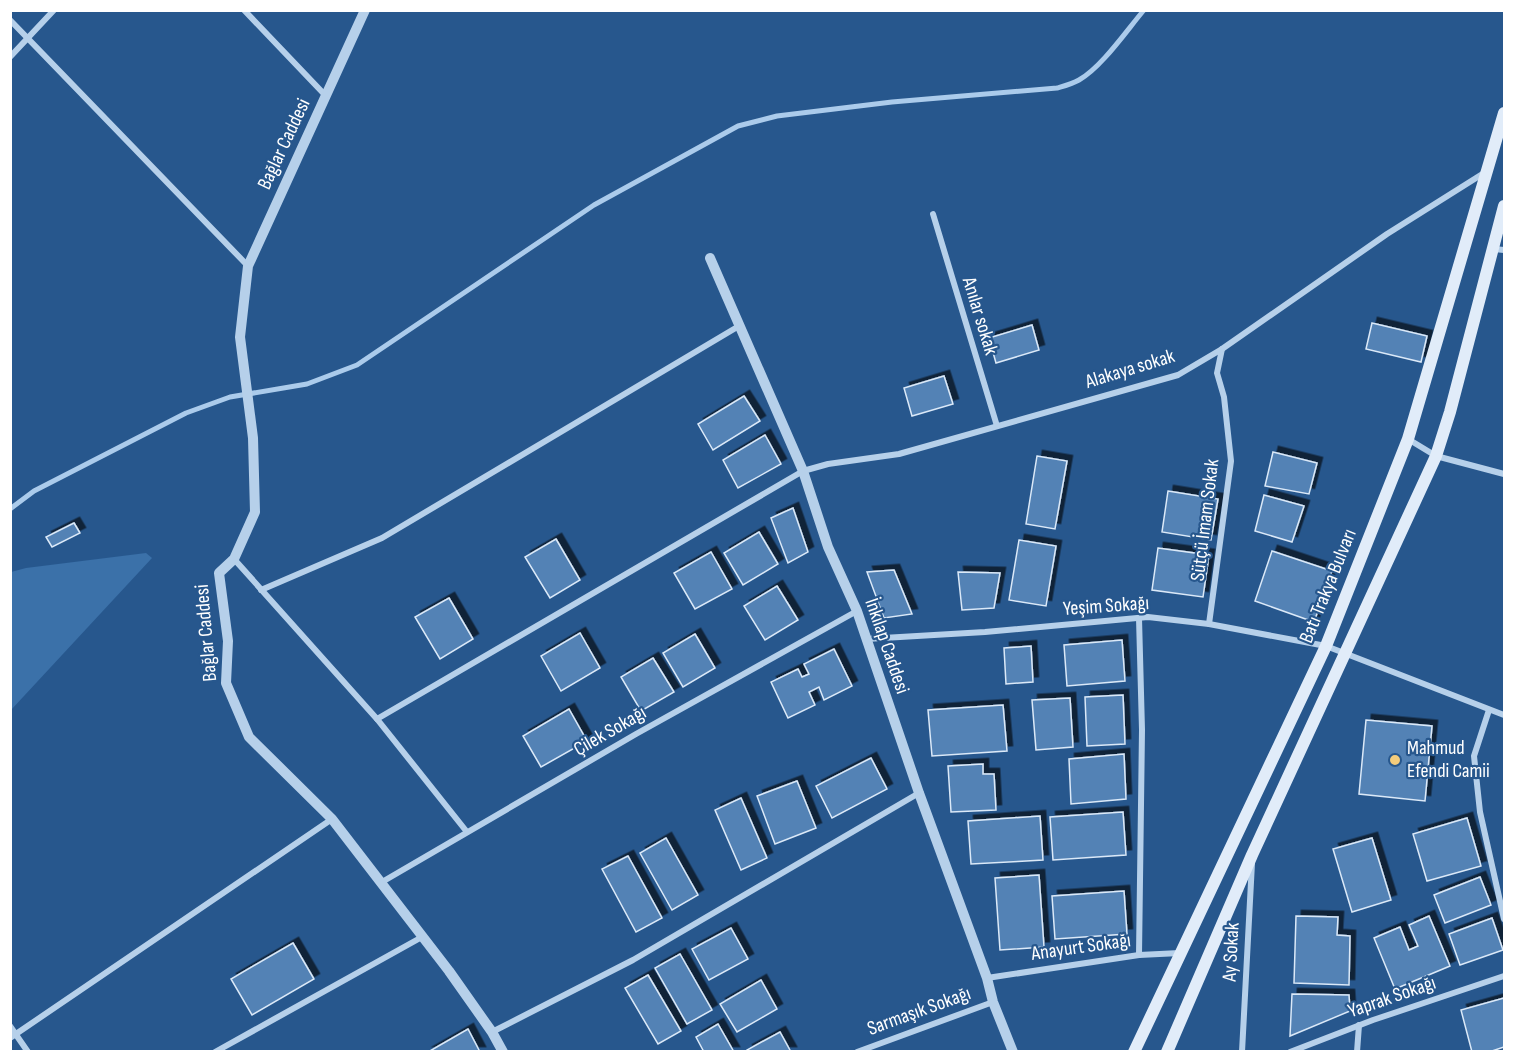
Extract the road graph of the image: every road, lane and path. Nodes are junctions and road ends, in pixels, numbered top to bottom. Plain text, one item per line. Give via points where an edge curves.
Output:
1 (54, 10) edge
2 (244, 10) edge
3 (365, 10) edge
4 (10, 20) edge
5 (27, 39) junction
6 (10, 57) edge
7 (326, 96) junction
8 (1504, 113) edge
9 (1489, 170) junction
10 (1504, 206) edge
11 (933, 214) dead end
12 (1499, 249) edge
13 (710, 258) dead end
14 (248, 266) junction
15 (739, 326) junction
16 (1222, 349) junction
17 (997, 426) junction
18 (1408, 439) junction
19 (1436, 456) junction
20 (803, 471) junction
21 (1504, 474) edge
22 (234, 559) junction
23 (261, 590) junction
24 (857, 611) junction
25 (1139, 618) junction
26 (1209, 624) junction
27 (866, 639) junction
28 (1326, 646) junction
29 (1346, 652) junction
30 (1490, 710) junction
31 (1504, 715) edge
32 (377, 719) junction
33 (919, 793) junction
34 (332, 819) junction
35 (467, 832) junction
36 (1252, 855) junction
37 (382, 882) junction
38 (1504, 919) edge
39 (422, 938) junction
40 (1180, 953) junction
41 (1139, 955) junction
42 (1504, 976) edge
43 (987, 978) junction
44 (993, 1002) junction
45 (10, 1026) edge
46 (1359, 1026) junction
47 (492, 1032) junction
48 (13, 1036) edge
49 (28, 1052) edge
50 (215, 1052) edge
51 (503, 1052) edge
52 (857, 1052) edge
53 (1014, 1052) edge
54 (1134, 1052) edge
55 (1167, 1052) edge
56 (1242, 1052) edge
57 (1290, 1052) edge
58 (1357, 1052) edge

1 - 5 street
2 - 7 street
3 - 7 street, Bağlar Caddesi
4 - 5 street
5 - 6 street
5 - 14 street
7 - 14 street, Bağlar Caddesi
8 - 9 main road, Batı Trakya Bulvarı
9 - 16 street, Alakaya sokak via 1388,234
9 - 18 main road, Batı Trakya Bulvarı
10 - 12 main road, Batı Trakya Bulvarı
11 - 17 street, Anılar sokak
12 - 19 main road, Batı Trakya Bulvarı
13 - 15 street, İnkılap Caddesi
14 - 22 street, Bağlar Caddesi via 240,337 253,438 255,512
15 - 20 street, İnkılap Caddesi
15 - 23 street via 382,538
16 - 17 street, Alakaya sokak via 1178,375
16 - 26 street, Sütçü İmam Sokak via 1217,373 1224,397 1231,461
17 - 20 street, Alakaya sokak via 899,454
18 - 19 street
18 - 28 main road, Batı Trakya Bulvarı
19 - 21 street
19 - 29 main road, Batı Trakya Bulvarı
20 - 24 street, İnkılap Caddesi via 828,547
20 - 32 street, Alakaya sokak
22 - 23 street
22 - 34 street, Bağlar Caddesi via 219,573 228,640 226,683 249,737
23 - 32 street
24 - 27 street, İnkılap Caddesi
24 - 35 street, Çilek Sokağı
25 - 26 street, Yeşim Sokağı
25 - 27 street, Yeşim Sokağı
25 - 41 street
26 - 28 street, Yeşim Sokağı
27 - 33 street, İnkılap Caddesi
28 - 29 street, Yeşim Sokağı
28 - 40 main road, Batı Trakya Bulvarı
29 - 30 street, Yeşim Sokağı
29 - 36 main road, Batı Trakya Bulvarı
30 - 31 street, Yeşim Sokağı
30 - 38 street via 1474,756 1480,812
32 - 35 street
33 - 43 street, İnkılap Caddesi
33 - 47 street via 633,960
34 - 37 street, Bağlar Caddesi
34 - 48 street
35 - 37 street, Çilek Sokağı
36 - 55 main road, Batı Trakya Bulvarı
36 - 56 street, Ay Sokak
37 - 39 street, Bağlar Caddesi
39 - 47 street, Bağlar Caddesi
39 - 50 street
40 - 41 street, Anayurt Sokağı
40 - 54 main road, Batı Trakya Bulvarı
41 - 43 street, Anayurt Sokağı
42 - 46 street, Yaprak Sokağı
43 - 44 street, İnkılap Caddesi
44 - 52 street, Sarmaşık Sokağı
44 - 53 street, İnkılap Caddesi
45 - 48 street
46 - 57 street, Yaprak Sokağı
46 - 58 street
47 - 51 street, Bağlar Caddesi
48 - 49 street

